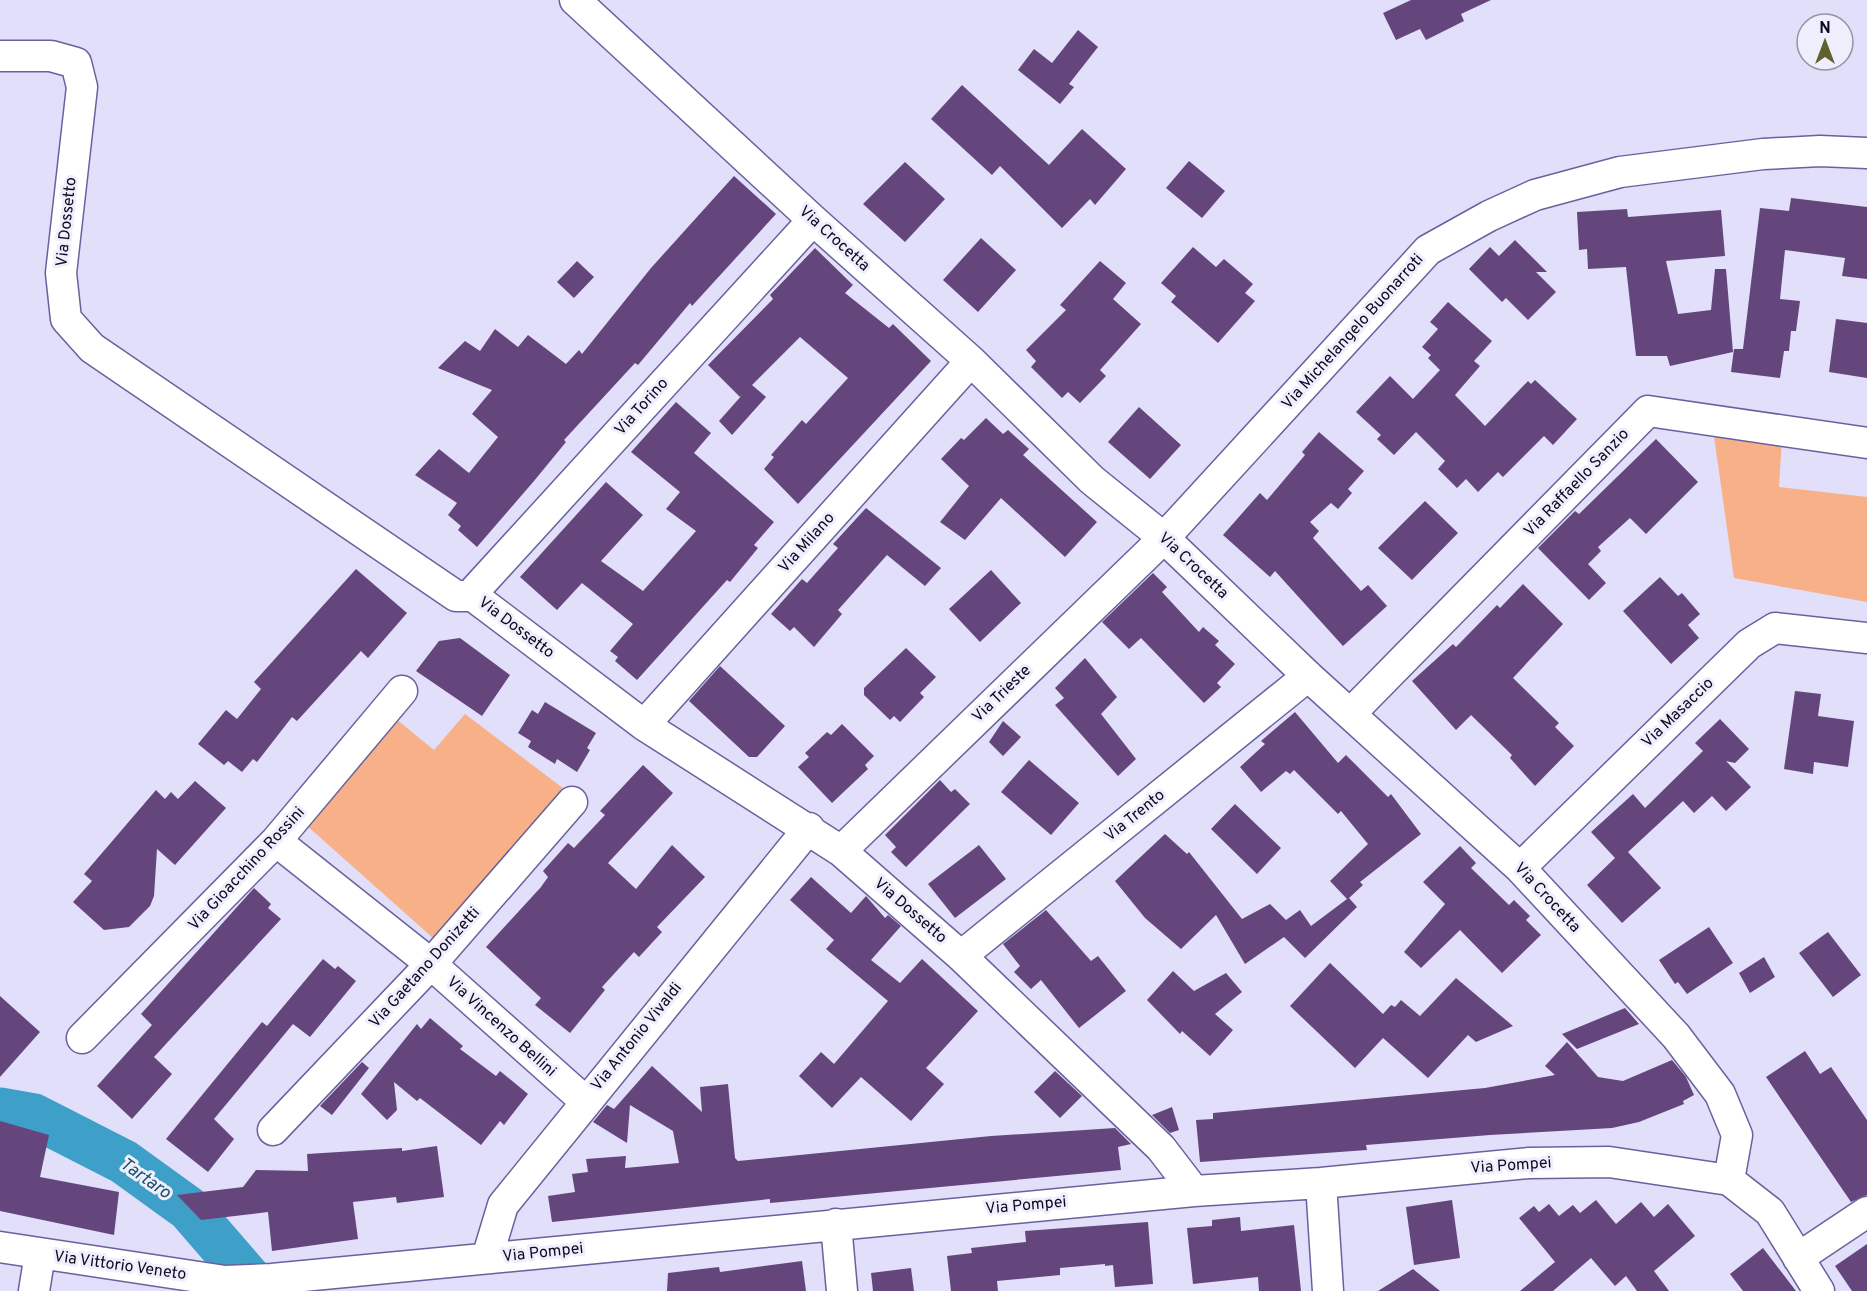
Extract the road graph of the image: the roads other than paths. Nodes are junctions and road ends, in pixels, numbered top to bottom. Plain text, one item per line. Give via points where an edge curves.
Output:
1 (575, 0) edge
2 (0, 56) edge
3 (1867, 153) edge
4 (813, 220) junction
5 (970, 361) junction
6 (1867, 442) edge
7 (1164, 538) junction
8 (473, 596) junction
9 (1867, 638) edge
10 (1308, 676) junction
11 (402, 691) dead end
12 (1352, 713) junction
13 (644, 725) junction
14 (572, 802) dead end
15 (808, 828) junction
16 (276, 841) junction
17 (841, 851) junction
18 (1520, 868) junction
19 (961, 956) junction
20 (431, 964) junction
21 (82, 1038) dead end
22 (585, 1101) junction
23 (273, 1130) dead end
24 (1729, 1180) junction
25 (1321, 1183) junction
26 (1194, 1191) junction
27 (1867, 1212) edge
28 (836, 1224) junction
29 (0, 1247) edge
30 (40, 1254) junction
31 (487, 1258) junction
32 (1798, 1258) junction
33 (272, 1279) joint
34 (34, 1291) edge
35 (842, 1291) edge
36 (1328, 1291) edge
37 (1819, 1291) edge

1 - 4 street, Via Crocetta
2 - 8 street, Via Dossetto via 51,56 76,63 82,87 61,273 66,319 92,348 456,596
3 - 7 street, Via Michelangelo Buonarroti via 1763,154 1620,172 1535,195 1489,216 1428,250
4 - 5 street, Via Crocetta
4 - 8 street, Via Torino
5 - 7 street, Via Crocetta via 1092,480
5 - 13 street, Via Milano
6 - 12 street, Via Raffaello Sanzio via 1648,411
7 - 10 street, Via Crocetta
7 - 17 street, Via Trieste
8 - 13 street, Via Dossetto
9 - 18 street, Via Masaccio via 1775,628 1749,644
10 - 12 street, Via Crocetta
10 - 19 street, Via Trento
11 - 16 street, Via Gioacchino Rossini
12 - 18 street, Via Crocetta
13 - 15 street, Via Dossetto
14 - 20 street, Via Gaetano Donizetti
15 - 17 street, Via Dossetto
15 - 22 street, Via Antonio Vivaldi
16 - 20 street, Via Vincenzo Bellini
16 - 21 street, Via Gioacchino Rossini
17 - 19 street, Via Dossetto
18 - 24 street, Via Crocetta via 1676,1036 1720,1094 1737,1135
19 - 26 street, Via Dossetto via 1161,1148
20 - 22 street, Via Vincenzo Bellini
20 - 23 street, Via Gaetano Donizetti
22 - 31 street, Via Antonio Vivaldi via 503,1205
24 - 25 street, Via Pompei via 1609,1162 1529,1163
24 - 32 street, Via Pompei via 1770,1212
25 - 26 street, Via Pompei
25 - 36 street
26 - 28 street, Via Pompei
27 - 32 street
28 - 31 street, Via Pompei
28 - 35 street
29 - 30 street, Via Vittorio Veneto
30 - 33 street, Via Vittorio Veneto via 225,1281
30 - 34 street, Via Vittorio Veneto
31 - 33 street, Via Pompei
32 - 37 street

